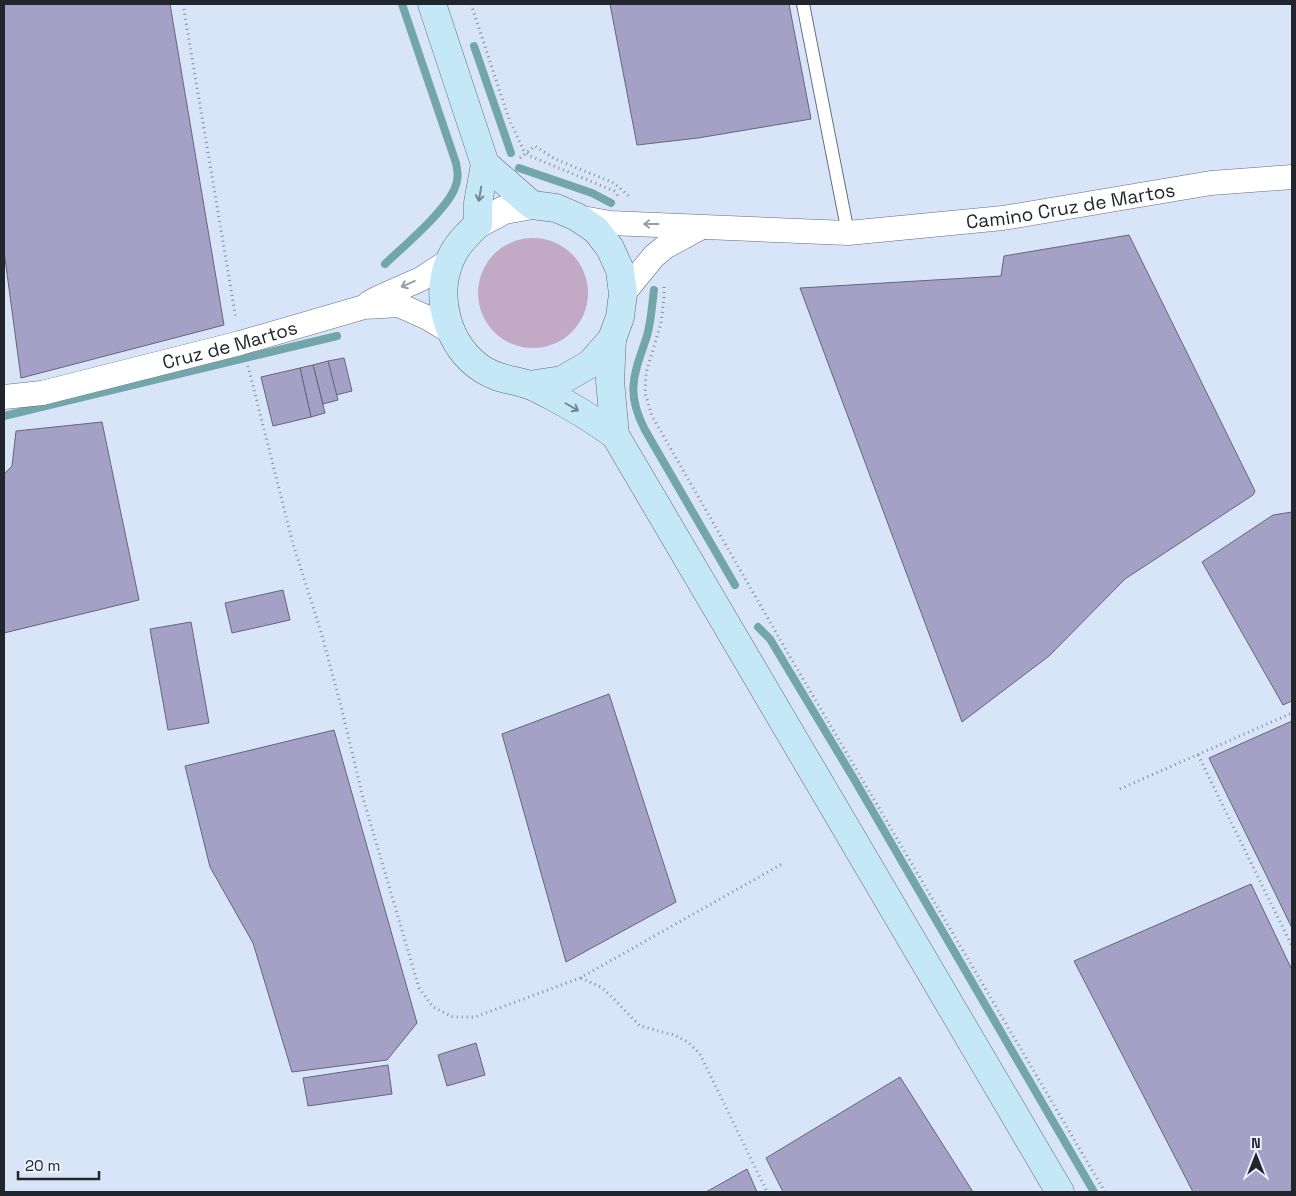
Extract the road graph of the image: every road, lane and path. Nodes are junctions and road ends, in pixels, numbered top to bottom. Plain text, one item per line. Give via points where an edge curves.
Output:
1 (183, 4) edge
2 (432, 4) edge
3 (472, 4) edge
4 (802, 4) edge
5 (527, 154) junction
6 (485, 164) junction
7 (1292, 177) edge
8 (532, 205) junction
9 (577, 217) junction
10 (478, 224) junction
11 (649, 224) junction
12 (700, 228) junction
13 (848, 233) junction
14 (654, 256) junction
15 (450, 260) junction
16 (623, 294) junction
17 (364, 307) junction
18 (451, 332) junction
19 (612, 339) junction
20 (240, 343) junction
21 (251, 373) dead end
22 (529, 385) junction
23 (4, 397) edge
24 (615, 435) junction
25 (1292, 713) edge
26 (1198, 755) junction
27 (1120, 789) dead end
28 (782, 864) dead end
29 (1292, 946) edge
30 (580, 978) junction
31 (767, 1192) edge
32 (1060, 1192) edge
33 (1105, 1192) edge

1 - 20 path
2 - 6 main road
3 - 5 path via 509,119
4 - 13 lane
5 - 6 path via 518,160
5 - 11 path via 614,191 636,217
5 - 11 path via 535,146 554,159 614,183 657,218
6 - 8 main road
6 -> 10 main road
7 - 13 street, Camino Cruz de Martos via 1211,183 1003,218
8 - 9 main road via 556,208
8 - 10 street via 504,210
9 - 11 street via 610,223
9 - 16 main road via 596,230 610,248 620,270
10 - 15 main road via 462,240
11 - 12 street
12 - 13 street
12 - 14 street
14 - 16 street
14 - 33 path via 664,286 664,298 661,323 646,373 645,393 652,416 800,675
15 -> 17 street via 421,279
15 - 18 main road via 444,284 444,308
16 - 19 main road via 620,317
17 - 18 street, Cruz de Martos via 399,305
17 - 20 street, Cruz de Martos
18 - 22 main road via 464,353 482,369 505,380
19 - 22 main road via 590,364 562,380
19 - 24 main road via 610,381
20 - 23 street, Cruz de Martos via 42,393
21 - 30 path via 293,544 321,632 363,798 420,988 433,1007 453,1017 474,1017
22 -> 24 main road via 573,407
24 - 32 main road
25 - 26 path
26 - 27 path
26 - 29 path
28 - 30 path
30 - 31 path via 601,987 640,1026 674,1035 688,1042 700,1054

